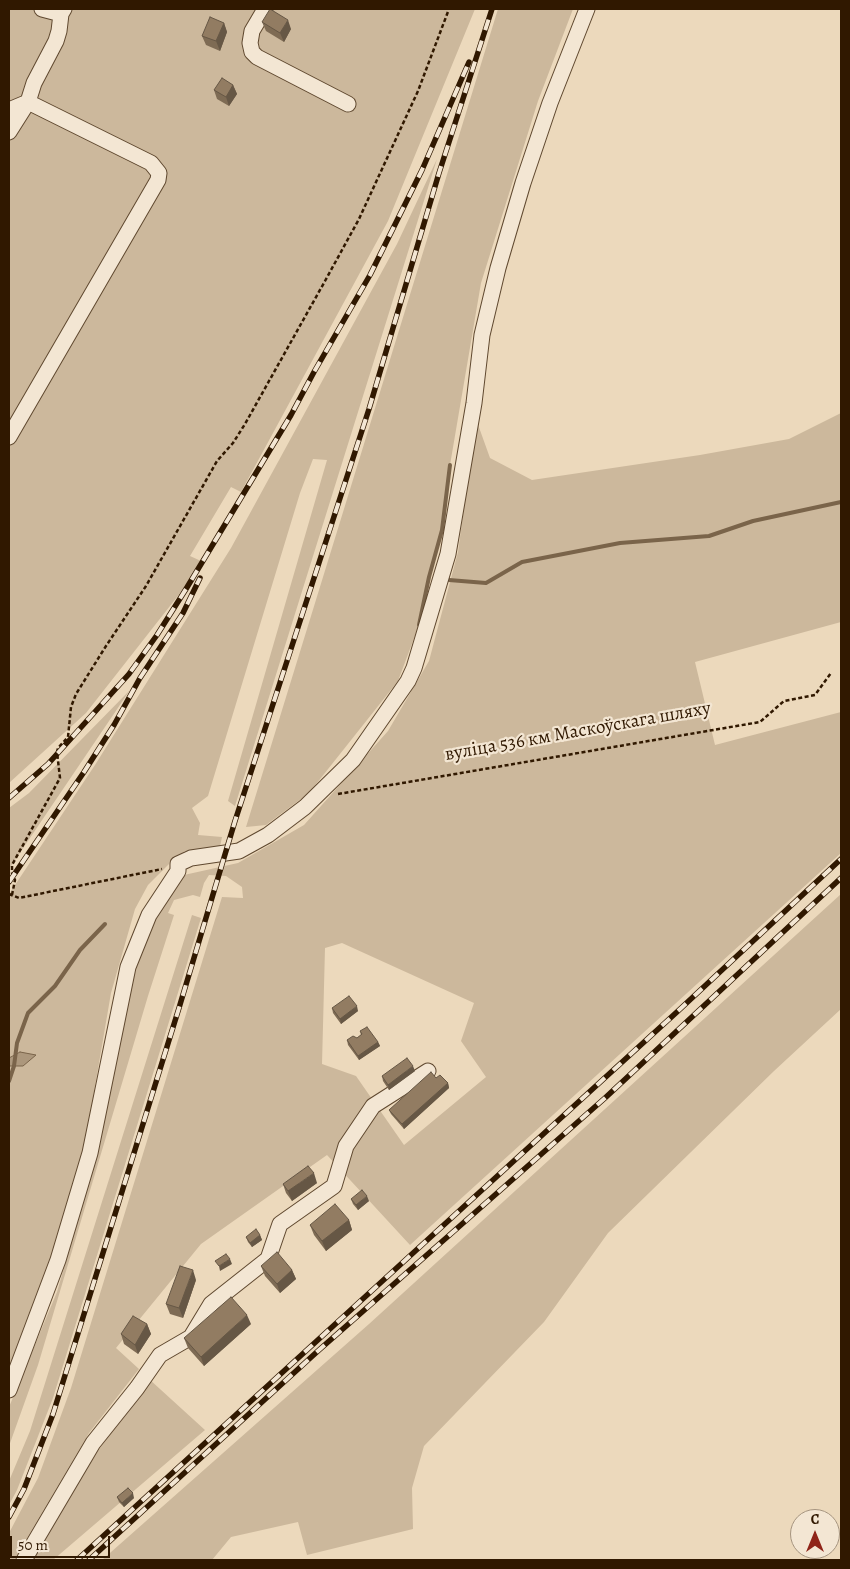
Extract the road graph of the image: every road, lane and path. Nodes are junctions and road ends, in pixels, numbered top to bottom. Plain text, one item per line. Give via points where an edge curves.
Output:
1 (42, 9) edge
2 (265, 9) edge
3 (449, 9) edge
4 (587, 9) edge
5 (62, 11) edge
6 (28, 102) junction
7 (348, 104) dead end
8 (9, 110) edge
9 (9, 132) edge
10 (9, 437) edge
11 (831, 673) dead end
12 (315, 798) junction
13 (178, 864) junction
14 (10, 894) edge
15 (428, 1071) dead end
16 (9, 1390) edge
17 (24, 1560) edge

1 - 5 street
2 - 7 street via 252,31 252,52
3 - 14 path via 418,91 359,218 325,281 245,424 217,461 146,586 76,694 71,707 68,737 57,752 60,778 12,865 15,880
4 - 12 street via 550,103 498,268 482,335 474,403 448,554 414,668 353,760
5 - 6 street via 56,41 34,82
6 - 8 street
6 - 9 street
6 - 10 street via 151,163 159,173 158,180
11 - 12 path, вуліца 536 км Маскоўскага шляху via 816,695 784,701 760,722
12 - 13 street via 268,835 239,851 191,858
13 - 14 path via 19,898
13 - 16 street via 178,870 150,915 128,967 90,1153 58,1260
15 - 17 street via 373,1106 346,1146 334,1186 280,1224 268,1259 211,1304 191,1337 160,1355 93,1443

